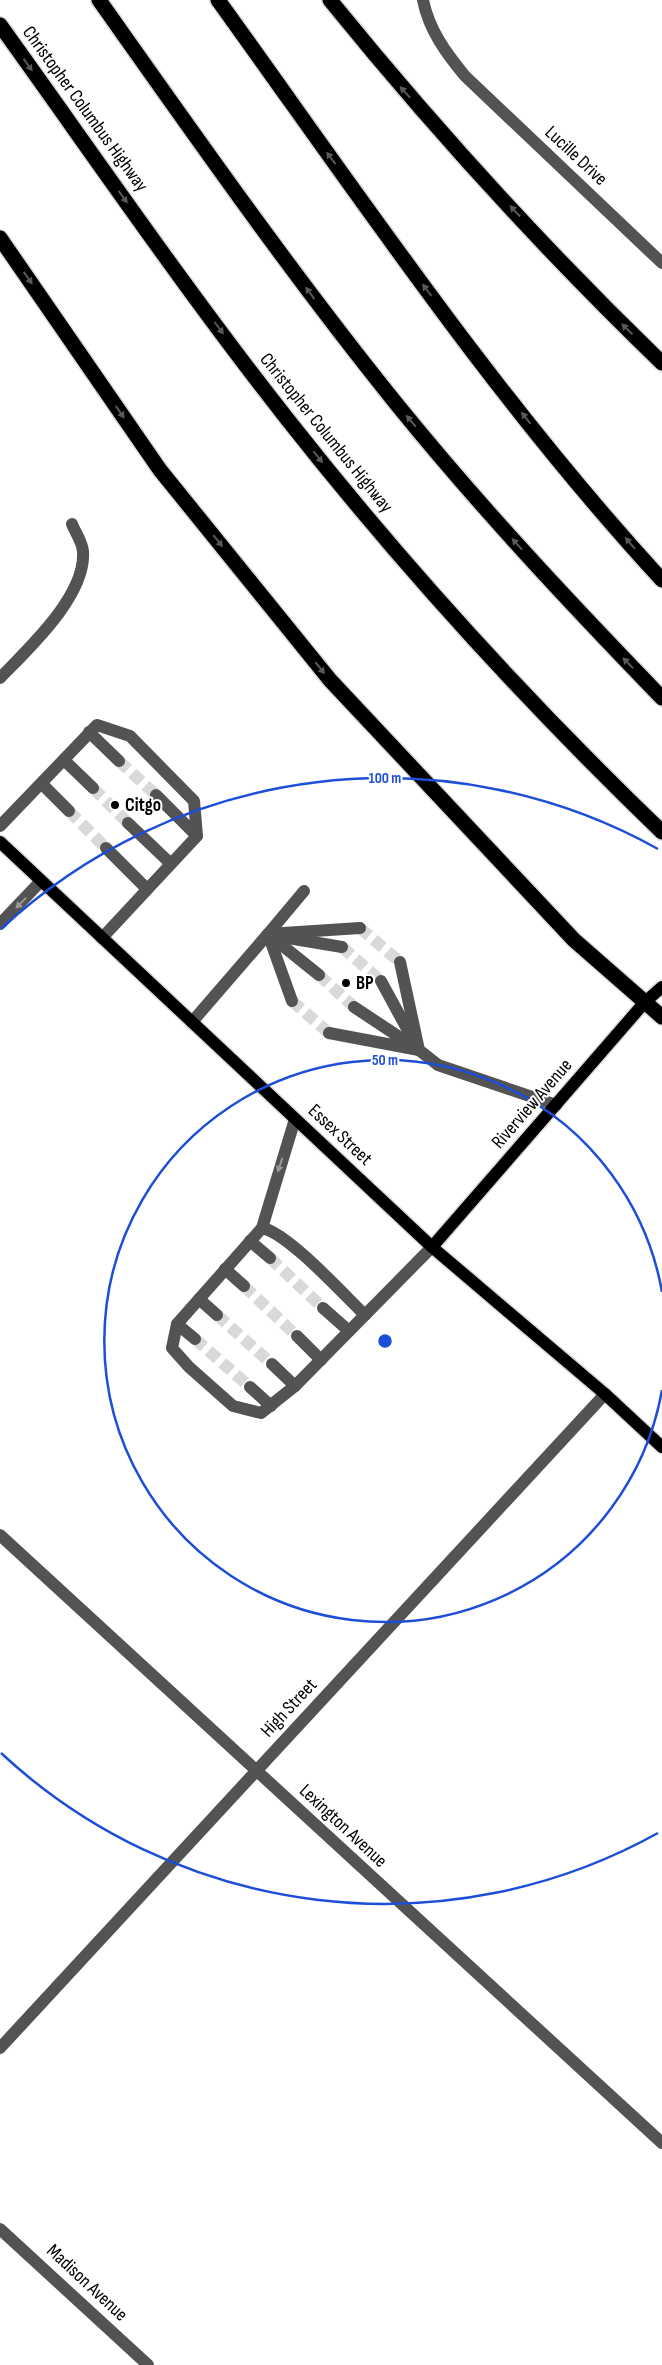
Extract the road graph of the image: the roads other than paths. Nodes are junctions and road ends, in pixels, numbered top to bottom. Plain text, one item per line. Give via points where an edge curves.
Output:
1 (99, 0) edge
2 (218, 0) edge
3 (330, 0) edge
4 (423, 0) edge
5 (0, 25) edge
6 (0, 238) edge
7 (662, 263) edge
8 (662, 363) edge
9 (72, 524) dead end
10 (662, 580) edge
11 (0, 678) edge
12 (662, 698) edge
13 (89, 732) junction
14 (64, 760) junction
15 (119, 761) tunnel mouth
16 (42, 784) junction
17 (93, 788) tunnel mouth
18 (156, 795) tunnel mouth
19 (69, 811) tunnel mouth
20 (128, 823) tunnel mouth
21 (0, 826) edge
22 (662, 832) edge
23 (197, 836) junction
24 (0, 842) edge
25 (106, 848) tunnel mouth
26 (170, 863) junction
27 (41, 881) junction
28 (147, 889) junction
29 (304, 891) dead end
30 (0, 924) edge
31 (360, 928) tunnel mouth
32 (268, 934) junction
33 (102, 938) junction
34 (342, 947) tunnel mouth
35 (400, 962) tunnel mouth
36 (319, 975) tunnel mouth
37 (381, 982) tunnel mouth
38 (662, 987) edge
39 (292, 1001) tunnel mouth
40 (645, 1002) junction
41 (354, 1007) tunnel mouth
42 (662, 1017) edge
43 (192, 1022) junction
44 (329, 1033) tunnel mouth
45 (419, 1050) junction
46 (556, 1105) junction
47 (295, 1119) junction
48 (262, 1228) junction
49 (250, 1241) junction
50 (432, 1247) junction
51 (270, 1258) tunnel mouth
52 (225, 1269) junction
53 (244, 1286) tunnel mouth
54 (199, 1299) junction
55 (323, 1308) tunnel mouth
56 (217, 1315) tunnel mouth
57 (365, 1315) junction
58 (177, 1324) junction
59 (348, 1331) junction
60 (297, 1336) tunnel mouth
61 (195, 1340) tunnel mouth
62 (321, 1360) junction
63 (272, 1364) tunnel mouth
64 (295, 1386) junction
65 (250, 1387) tunnel mouth
66 (605, 1394) junction
67 (271, 1406) junction
68 (662, 1447) edge
69 (0, 1535) edge
70 (256, 1771) junction
71 (0, 2048) edge
72 (662, 2143) edge
73 (0, 2229) edge
74 (148, 2365) edge

12 -> 1 highway via 488,513 399,407 310,293
10 -> 2 highway via 557,457 473,351
8 -> 3 highway via 595,298 415,102
4 - 7 street, Lucille Drive via 442,49 465,76
5 -> 22 highway, Christopher Columbus Highway via 287,420 486,654 591,764
6 -> 40 highway via 160,470 330,680 574,940
9 - 11 street via 84,552 79,581 48,629
13 - 14 street
13 - 15 street
13 - 23 street via 98,725 130,736 194,801
14 - 16 street
14 - 17 street
16 - 19 street
16 - 21 street
18 - 23 street
20 - 26 street
23 - 26 street
24 - 27 main road, Essex Street
25 - 28 street
26 - 28 street
27 -> 30 street
27 - 33 main road, Essex Street
28 - 33 street
29 - 32 street
31 - 32 street
32 - 34 street
32 - 36 street
32 - 39 street
32 - 43 street
33 - 43 main road, Essex Street
35 - 45 street
37 - 45 street
38 - 40 main road, Riverview Avenue
40 - 42 highway
40 - 46 main road, Riverview Avenue
41 - 45 street
43 - 47 main road, Essex Street
44 - 45 street
45 - 46 street via 438,1065
46 - 50 main road, Riverview Avenue
47 -> 48 street
47 - 50 main road, Essex Street
48 - 49 street
48 - 57 street via 272,1230 287,1240
49 - 51 street
49 - 52 street
50 - 57 street
50 - 66 main road, Essex Street
52 - 53 street
52 - 54 street
54 - 56 street
54 - 58 street
55 - 59 street
57 - 59 street
58 - 61 street
58 - 67 street via 172,1348 233,1406 260,1413
59 - 62 street
60 - 62 street
62 - 64 street
63 - 64 street
64 - 67 street
65 - 67 street
66 - 68 main road, Essex Street
66 - 70 street, High Street
69 - 70 street, Lexington Avenue
70 - 71 street, High Street
70 - 72 street, Lexington Avenue
73 - 74 street, Madison Avenue

